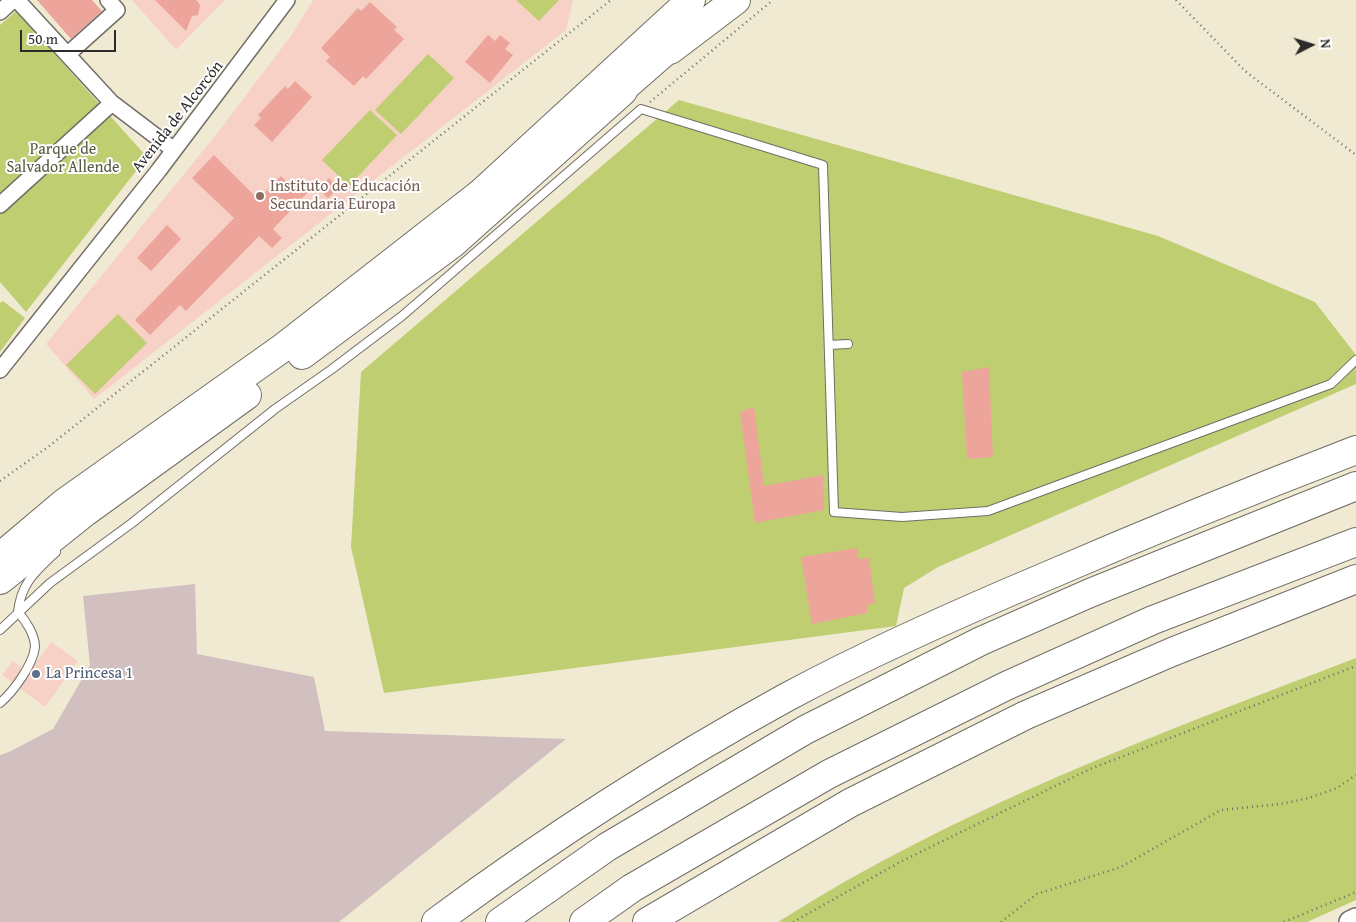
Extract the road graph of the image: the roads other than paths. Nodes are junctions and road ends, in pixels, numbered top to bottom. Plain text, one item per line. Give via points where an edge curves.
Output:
1 (14, 0) edge
2 (18, 0) edge
3 (108, 0) edge
4 (287, 0) edge
5 (692, 0) edge
6 (724, 0) edge
7 (736, 0) edge
8 (0, 12) edge
9 (670, 50) junction
10 (68, 54) junction
11 (632, 100) junction
12 (112, 103) junction
13 (174, 150) junction
14 (0, 205) edge
15 (848, 344) dead end
16 (829, 345) junction
17 (1356, 360) edge
18 (0, 370) edge
19 (1356, 450) edge
20 (160, 460) junction
21 (1356, 486) edge
22 (64, 503) junction
23 (1356, 542) edge
24 (0, 545) edge
25 (61, 547) dead end
26 (0, 556) edge
27 (1356, 579) edge
28 (0, 580) edge
29 (9, 604) edge
30 (0, 630) edge
31 (0, 703) edge
32 (1356, 919) edge
33 (436, 922) edge
34 (500, 922) edge
35 (584, 922) edge
36 (647, 922) edge
37 (1350, 922) edge

1 - 8 street
2 - 10 street
3 - 10 street via 117,10
4 - 13 street, Avenida de Alcorcón
5 - 22 highway via 481,193 280,348
6 - 9 highway
7 - 9 highway
9 - 11 main road
10 - 12 street
11 - 16 lane via 823,165
11 - 20 highway via 452,244
11 - 29 lane via 402,316 275,409 132,523 50,583
12 - 13 street
12 - 14 street
13 - 18 street, Avenida de Alcorcón
15 - 16 lane
16 - 17 lane via 834,512 902,517 988,512 1330,384
19 - 33 highway via 974,606 798,692 587,815
20 - 28 highway via 84,513
20 - 29 highway via 84,524
21 - 34 highway via 1072,601 981,642 805,730 607,847
22 - 24 highway
22 - 26 highway
23 - 35 highway via 1153,620 1006,686 829,774 632,888
25 - 29 lane
27 - 36 highway via 1172,652 1026,716 850,803
29 - 30 lane
29 - 31 lane via 28,622 35,647 23,678
32 - 37 street

